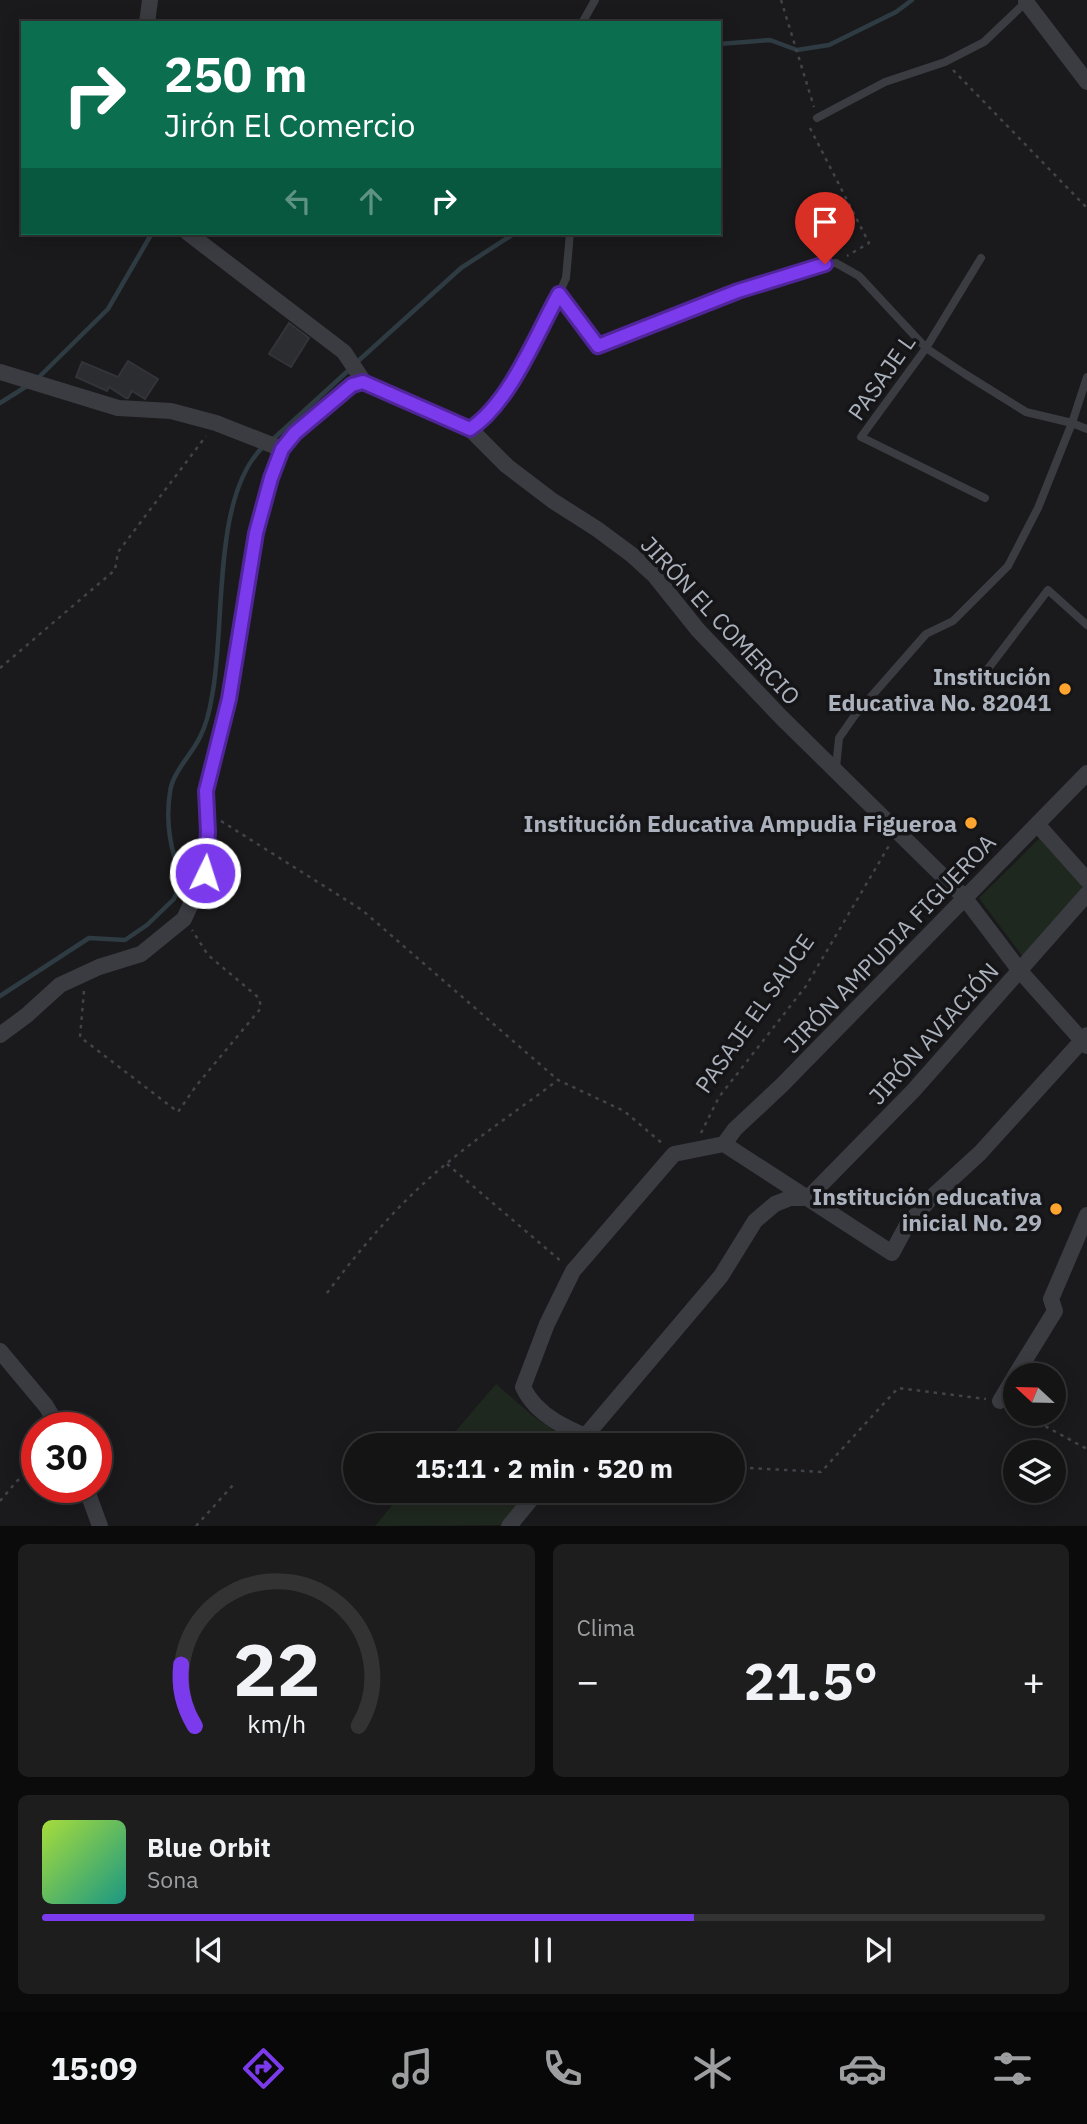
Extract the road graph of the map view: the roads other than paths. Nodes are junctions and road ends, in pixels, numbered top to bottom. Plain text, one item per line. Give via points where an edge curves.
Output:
1 (150, 0) edge
2 (595, 0) edge
3 (1027, 1) edge
4 (147, 21) edge
5 (583, 21) edge
6 (1087, 82) edge
7 (817, 118) road end
8 (191, 235) edge
9 (570, 235) edge
10 (981, 258) dead end
11 (559, 294) junction
12 (926, 348) junction
13 (0, 372) edge
14 (1087, 377) edge
15 (361, 378) junction
16 (1072, 423) junction
17 (470, 429) junction
18 (1087, 429) edge
19 (273, 445) junction
20 (985, 498) dead end
21 (1087, 625) edge
22 (988, 670) dead end
23 (835, 771) junction
24 (1087, 773) edge
25 (1037, 824) junction
26 (1087, 880) edge
27 (1087, 894) edge
28 (964, 897) junction
29 (1020, 971) junction
30 (0, 1035) edge
31 (1085, 1040) edge
32 (724, 1144) junction
33 (808, 1198) junction
34 (1087, 1214) edge
35 (0, 1351) edge
36 (1023, 1363) edge
37 (1003, 1396) edge
38 (1000, 1401) road end
39 (50, 1412) edge
40 (571, 1433) edge
41 (588, 1433) edge
42 (92, 1503) edge
43 (528, 1503) edge
44 (100, 1525) edge
45 (509, 1525) edge

1 - 4 street
2 - 5 lane
3 - 6 street
3 - 7 lane via 984,42 945,62 885,82
8 - 15 street via 344,352
9 - 11 lane via 566,278
10 - 12 lane, PASAJE L
11 - 12 lane via 598,346 738,291 836,263 859,276
11 - 17 lane via 512,380 485,420
12 - 16 lane via 1026,412
12 - 20 lane, PASAJE L via 861,437
13 - 19 street via 118,408 171,411 216,423
14 - 16 lane
15 - 17 street, JIRÓN EL COMERCIO
15 - 19 street
16 - 18 lane
16 - 23 lane via 1038,508 1007,566 953,621 926,634 855,715 839,738
17 - 23 street, JIRÓN EL COMERCIO via 507,466 632,555
19 - 30 street via 229,699 206,791 205,873 184,919 141,954 60,985
21 - 22 lane via 1048,590
23 - 28 street, JIRÓN EL COMERCIO
24 - 25 street, JIRÓN AMPUDIA FIGUEROA
25 - 26 street
25 - 28 street, JIRÓN AMPUDIA FIGUEROA
27 - 29 street, JIRÓN AVIACIÓN
28 - 29 street, JIRÓN EL COMERCIO
28 - 32 street, JIRÓN AMPUDIA FIGUEROA
29 - 31 street
29 - 33 street, JIRÓN AVIACIÓN via 913,1091
31 - 33 street via 924,1206 892,1253
32 - 33 street
32 - 40 street via 674,1154 573,1271 523,1387 529,1400
33 - 41 street via 775,1204 755,1220 721,1276
34 - 36 street via 1052,1299 1055,1311
35 - 39 street
37 - 38 street
42 - 44 street
43 - 45 street

